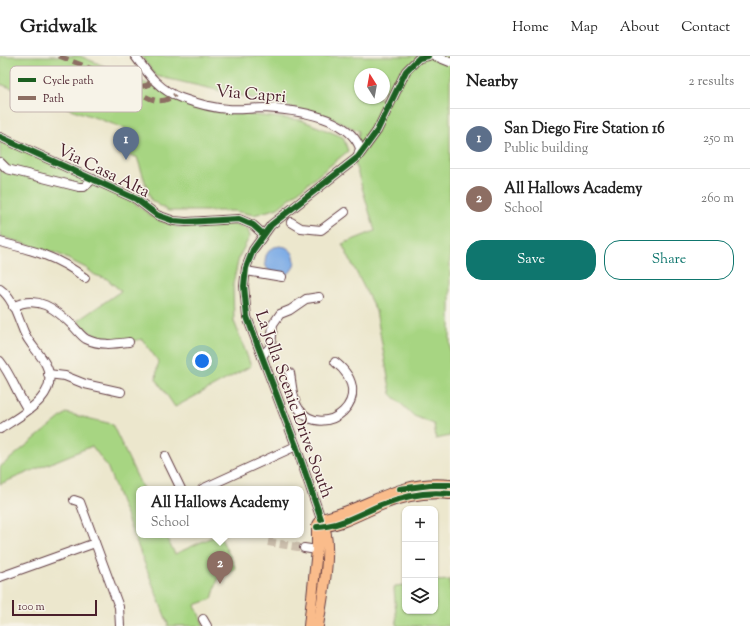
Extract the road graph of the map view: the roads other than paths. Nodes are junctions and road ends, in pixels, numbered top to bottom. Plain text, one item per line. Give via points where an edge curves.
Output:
1 (135, 56) edge
2 (428, 56) edge
3 (435, 56) edge
4 (450, 62) edge
5 (0, 137) edge
6 (358, 157) junction
7 (0, 162) edge
8 (2, 170) edge
9 (93, 179) junction
10 (345, 212) dead end
11 (284, 214) junction
12 (263, 234) junction
13 (0, 242) edge
14 (246, 271) junction
15 (282, 277) dead end
16 (85, 278) dead end
17 (0, 289) edge
18 (319, 297) dead end
19 (13, 307) junction
20 (129, 342) dead end
21 (262, 356) junction
22 (0, 361) edge
23 (335, 362) dead end
24 (48, 374) junction
25 (290, 374) dead end
26 (121, 392) dead end
27 (298, 409) junction
28 (28, 410) junction
29 (284, 414) junction
30 (0, 429) edge
31 (296, 446) junction
32 (165, 456) dead end
33 (450, 485) edge
34 (180, 486) edge
35 (209, 486) edge
36 (450, 494) edge
37 (74, 500) dead end
38 (321, 524) junction
39 (95, 543) junction
40 (304, 548) tunnel mouth
41 (317, 550) junction
42 (0, 577) edge
43 (120, 626) edge
44 (309, 626) edge
45 (318, 626) edge

1 - 6 street, Via Capri via 160,87 180,98 228,109 265,108 331,121 353,134 360,148
2 - 6 street, La Jolla Scenic Drive South via 419,58 406,71 377,131
3 - 4 street
5 - 9 street, Via Casa Alta
6 - 11 street, La Jolla Scenic Drive South
7 - 8 street
8 - 9 street via 79,187 84,187
9 - 12 street, Via Casa Alta via 136,199 157,215 174,220 239,220
10 - 11 street via 320,230 301,228 285,220
11 - 12 street, La Jolla Scenic Drive South
12 - 14 street, La Jolla Scenic Drive South via 253,250
13 - 16 street via 46,254
14 - 15 street
14 - 21 street, La Jolla Scenic Drive South via 247,317
17 - 19 street via 7,295
18 - 21 street via 306,299 280,314 273,324 271,346
19 - 20 street via 34,301 42,303 58,312 84,338 97,343
19 - 24 street via 25,334 47,366
21 - 29 street, La Jolla Scenic Drive South
22 - 28 street
23 - 27 street via 343,369 353,387 347,409 336,417 323,421 306,416
24 - 26 street
24 - 28 street via 48,385 44,394 38,403
25 - 27 street
27 - 29 street
28 - 30 street
29 - 31 street, La Jolla Scenic Drive South
31 - 35 street
31 - 38 street, La Jolla Scenic Drive South
32 - 34 street
33 - 38 main road via 407,487 376,498
36 - 38 main road via 408,496 380,505 338,524
37 - 39 street via 80,502
38 - 41 main road, La Jolla Scenic Drive South
38 - 45 main road, La Jolla Scenic Drive South via 327,563
39 - 42 street
39 - 43 street via 119,607
40 - 41 street
41 - 44 main road, La Jolla Scenic Drive South

